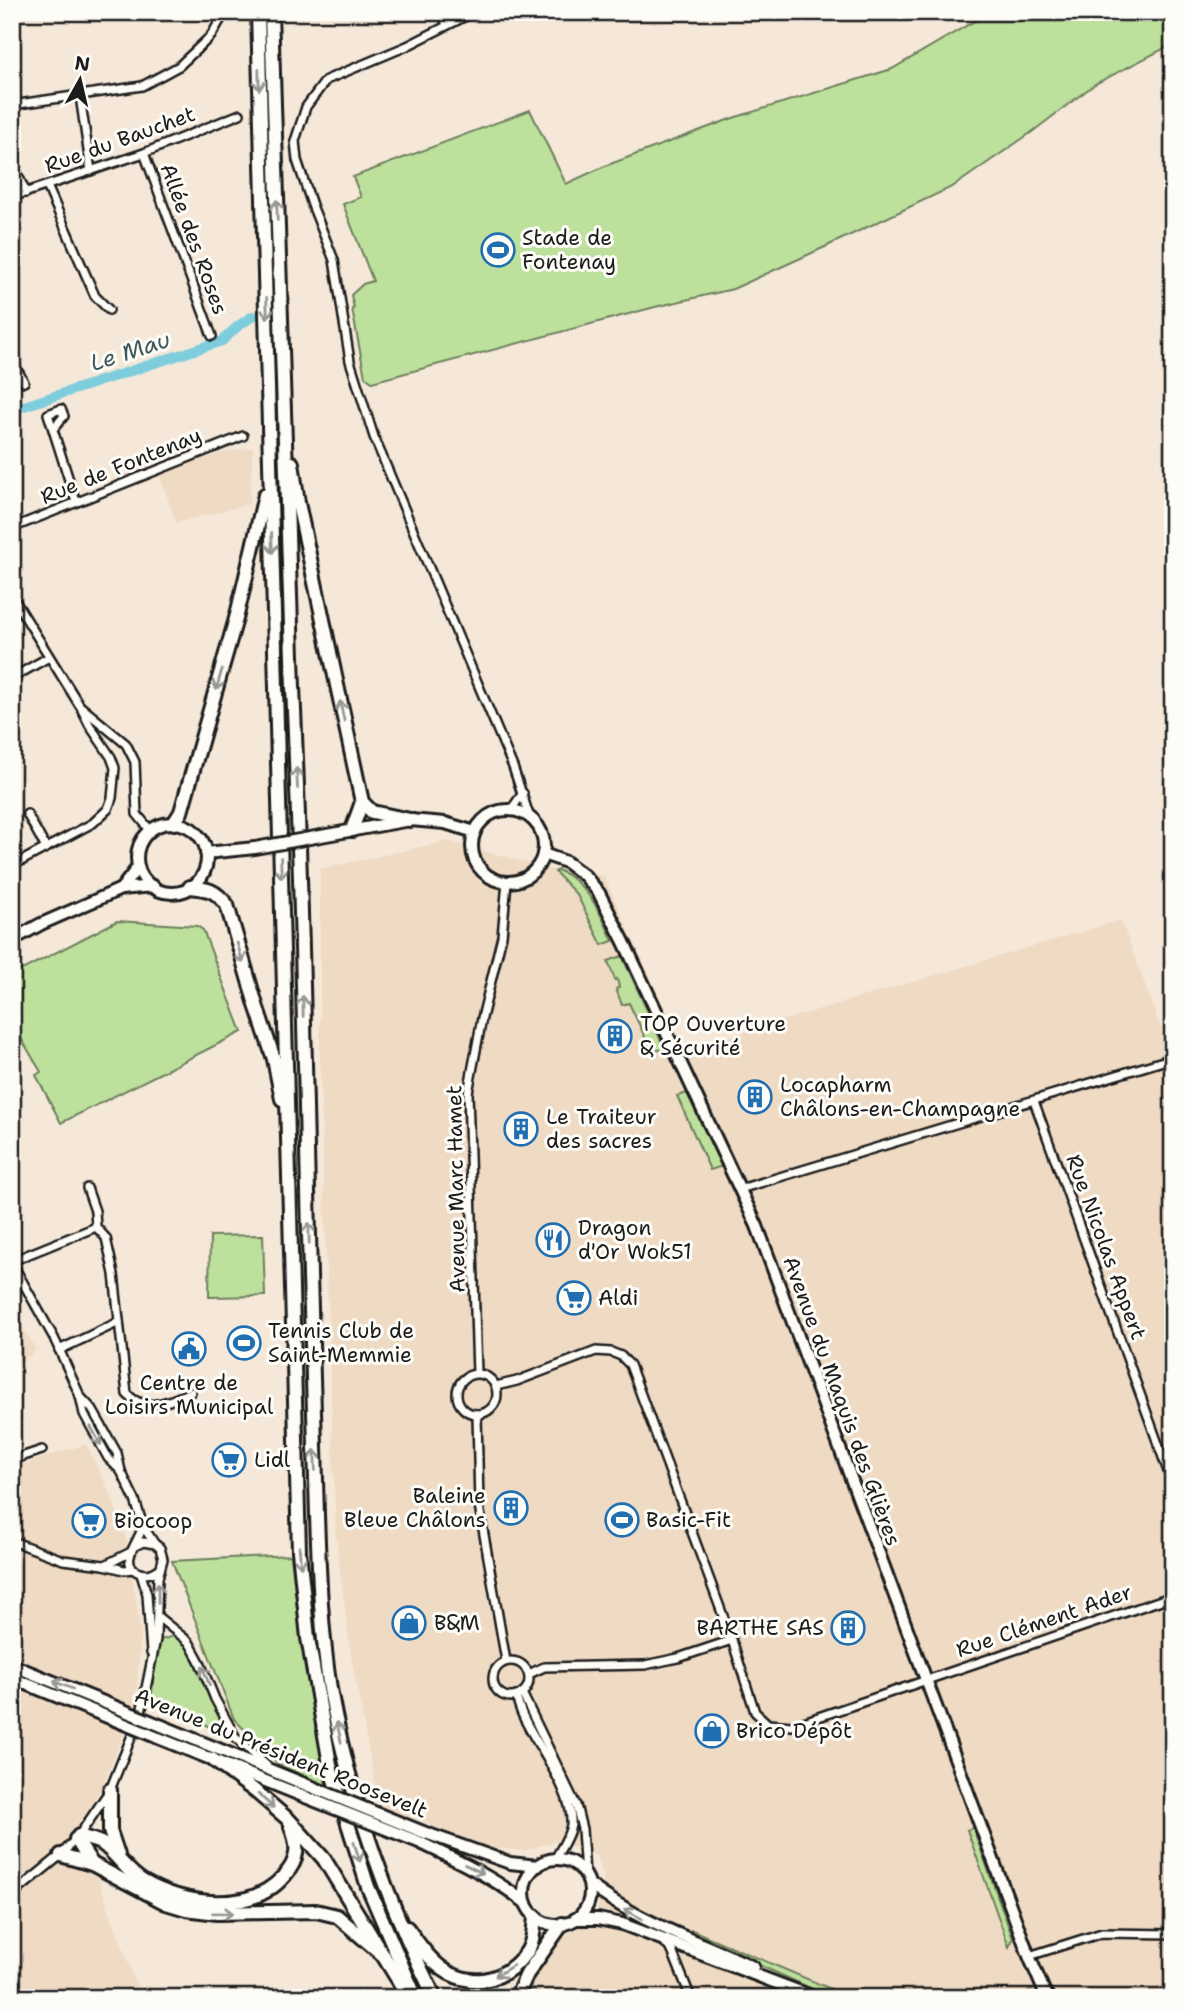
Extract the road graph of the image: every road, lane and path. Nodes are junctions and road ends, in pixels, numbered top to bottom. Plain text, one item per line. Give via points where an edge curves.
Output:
1 (225, 12) edge
2 (258, 12) edge
3 (271, 12) edge
4 (442, 12) edge
5 (474, 12) edge
6 (447, 25) junction
7 (80, 96) junction
8 (12, 105) edge
9 (240, 114) dead end
10 (144, 153) junction
11 (12, 162) edge
12 (91, 171) junction
13 (47, 186) junction
14 (26, 193) junction
15 (12, 197) edge
16 (109, 310) dead end
17 (212, 336) dead end
18 (12, 360) edge
19 (24, 382) dead end
20 (284, 401) junction
21 (53, 429) dead end
22 (243, 436) dead end
23 (270, 475) junction
24 (76, 502) junction
25 (12, 527) edge
26 (12, 596) edge
27 (49, 657) junction
28 (12, 678) edge
29 (80, 706) junction
30 (523, 793) junction
31 (362, 802) junction
32 (510, 811) junction
33 (27, 814) dead end
34 (530, 818) junction
35 (410, 820) junction
36 (174, 823) junction
37 (150, 830) junction
38 (352, 830) junction
39 (475, 832) junction
40 (46, 848) junction
41 (206, 853) junction
42 (543, 854) junction
43 (12, 866) edge
44 (138, 867) junction
45 (507, 882) junction
46 (153, 887) junction
47 (190, 887) junction
48 (121, 889) junction
49 (12, 940) edge
50 (1173, 1058) edge
51 (1034, 1101) junction
52 (288, 1126) junction
53 (88, 1188) dead end
54 (740, 1189) junction
55 (96, 1227) junction
56 (12, 1262) edge
57 (119, 1322) junction
58 (59, 1350) junction
59 (477, 1373) junction
60 (496, 1385) junction
61 (191, 1392) dead end
62 (477, 1414) junction
63 (42, 1450) dead end
64 (12, 1460) edge
65 (1173, 1485) edge
66 (143, 1526) junction
67 (12, 1541) edge
68 (155, 1544) junction
69 (133, 1549) junction
70 (104, 1565) junction
71 (159, 1569) junction
72 (137, 1572) junction
73 (1173, 1596) edge
74 (158, 1617) junction
75 (732, 1640) junction
76 (152, 1661) junction
77 (506, 1661) junction
78 (12, 1665) edge
79 (529, 1674) junction
80 (12, 1678) edge
81 (926, 1680) junction
82 (519, 1695) junction
83 (212, 1759) junction
84 (272, 1770) junction
85 (110, 1790) junction
86 (289, 1820) junction
87 (421, 1837) junction
88 (77, 1838) junction
89 (61, 1855) junction
90 (555, 1859) junction
91 (92, 1864) junction
92 (124, 1864) junction
93 (538, 1866) junction
94 (588, 1880) junction
95 (12, 1895) edge
96 (526, 1903) junction
97 (396, 1913) junction
98 (535, 1916) junction
99 (575, 1919) junction
100 (562, 1924) junction
101 (1173, 1934) edge
102 (662, 1938) junction
103 (384, 1956) junction
104 (1029, 1956) junction
105 (783, 1984) junction
106 (410, 1998) edge
107 (416, 1998) edge
108 (435, 1998) edge
109 (516, 1998) edge
110 (691, 1998) edge
111 (817, 1998) edge
112 (1049, 1998) edge

1 - 7 street via 211,36 178,66 142,86
2 -> 23 main road
20 -> 3 main road
4 - 6 street
5 - 6 street
6 - 30 street via 326,80 306,107 296,141 297,160 334,260 350,361 374,438
7 - 8 street
7 - 12 street
9 - 10 street, Rue du Bauchet
10 - 12 street, Rue du Bauchet
10 - 17 street, Allée des Roses
11 - 14 street
12 - 13 street, Rue du Bauchet
13 - 14 street, Rue du Bauchet
13 - 16 street via 95,296
14 - 15 street, Rue du Bauchet
18 - 19 street
31 -> 20 main road via 298,503
97 -> 20 main road via 348,1774 330,1686 320,1593
21 - 24 street
22 - 24 street, Rue de Fontenay
23 -> 36 main road via 237,615 181,812
23 -> 52 main road
24 - 25 street, Rue de Fontenay
26 - 27 street
27 - 28 street
27 - 29 street
29 - 37 street via 126,744 135,762 137,814
29 - 40 street via 112,758 112,798 100,819
30 - 32 street
30 - 34 street
31 - 35 main road via 372,812
31 - 38 main road
32 - 34 main road
32 - 39 main road via 489,816
33 - 40 street
34 - 42 main road via 542,835
35 - 38 main road
35 - 39 main road
36 - 37 main road
36 - 41 main road via 192,829
37 - 44 main road via 139,847
38 - 41 main road, bridge
39 - 45 main road via 472,844 478,866 485,874
40 - 43 street
41 - 47 main road via 203,873
42 - 45 main road via 534,871
42 - 54 main road, Avenue du Maquis des Glières via 586,876 598,894
44 - 46 main road
44 - 48 main road
45 - 59 street, Avenue Marc Hamet via 502,936 468,1093
46 - 47 main road via 170,892
46 - 48 main road
47 -> 52 main road via 218,894 227,905 274,1059
48 - 49 main road
50 - 51 street
51 - 54 street
51 - 65 street, Rue Nicolas Appert
52 -> 107 main road via 299,1539 308,1638 331,1770 369,1887
53 - 55 street
54 - 81 main road, Avenue du Maquis des Glières
55 - 56 street
55 - 57 street via 106,1238
56 - 58 street
57 - 58 street
57 - 61 street via 125,1386 134,1401 152,1405
58 - 66 street via 79,1396 92,1409 117,1453
59 - 60 street
59 - 62 street via 465,1377 457,1394 465,1410
60 - 62 street via 495,1405
60 - 75 street, Rue Clément Ader via 596,1351 621,1356 630,1365
62 - 77 street via 479,1506
63 - 64 street
66 - 68 street
66 - 69 street
67 - 70 street via 63,1560
68 - 69 street via 143,1542
68 - 71 street via 163,1559
69 - 70 street
69 - 72 street via 130,1561
70 - 72 street
71 - 72 street via 151,1575
74 -> 71 street
72 - 76 street via 147,1594
73 - 81 street, Rue Clément Ader
74 - 76 street
84 -> 74 street via 236,1738 189,1642
75 - 79 street via 645,1665 544,1667
75 - 81 street, Rue Clément Ader via 755,1712 768,1724 792,1726
76 - 85 street via 141,1713
77 - 79 street via 518,1662
77 - 82 street via 496,1668 493,1680 503,1695
84 -> 78 main road, Avenue du Président Roosevelt, bridge
79 - 82 street via 528,1685
80 - 83 main road, Avenue du Président Roosevelt, bridge
81 - 104 main road, Avenue du Maquis des Glières
82 - 90 street via 524,1717 570,1807 567,1838
82 - 94 street via 576,1805
83 -> 86 main road
83 - 87 main road, Avenue du Président Roosevelt, bridge
84 - 87 main road, Avenue du Président Roosevelt, bridge
85 - 88 street
85 - 92 main road via 110,1831
86 - 92 main road via 298,1843 293,1866 260,1895 195,1901 141,1880
86 - 103 main road via 324,1859
87 - 93 main road, Avenue du Président Roosevelt via 510,1863
87 -> 96 main road, Avenue du Président Roosevelt
88 - 89 street
88 - 91 main road
88 - 92 main road via 102,1843
89 - 91 main road
89 - 95 street
90 - 93 main road
90 - 94 main road via 572,1863
91 -> 103 main road via 186,1909 217,1913 316,1911 337,1916
93 - 96 main road via 526,1882
94 - 99 main road via 588,1905
105 -> 94 main road via 641,1918 611,1901
96 - 98 main road
98 -> 97 main road via 528,1951 505,1974 478,1981 447,1972 436,1963
97 - 108 main road
98 - 100 main road
99 - 100 main road
99 - 102 main road via 622,1924
100 - 109 main road
101 - 104 street via 1101,1933
102 - 105 main road
102 - 110 street
103 - 106 main road
104 - 112 main road, Avenue du Maquis des Glières
105 - 111 main road

